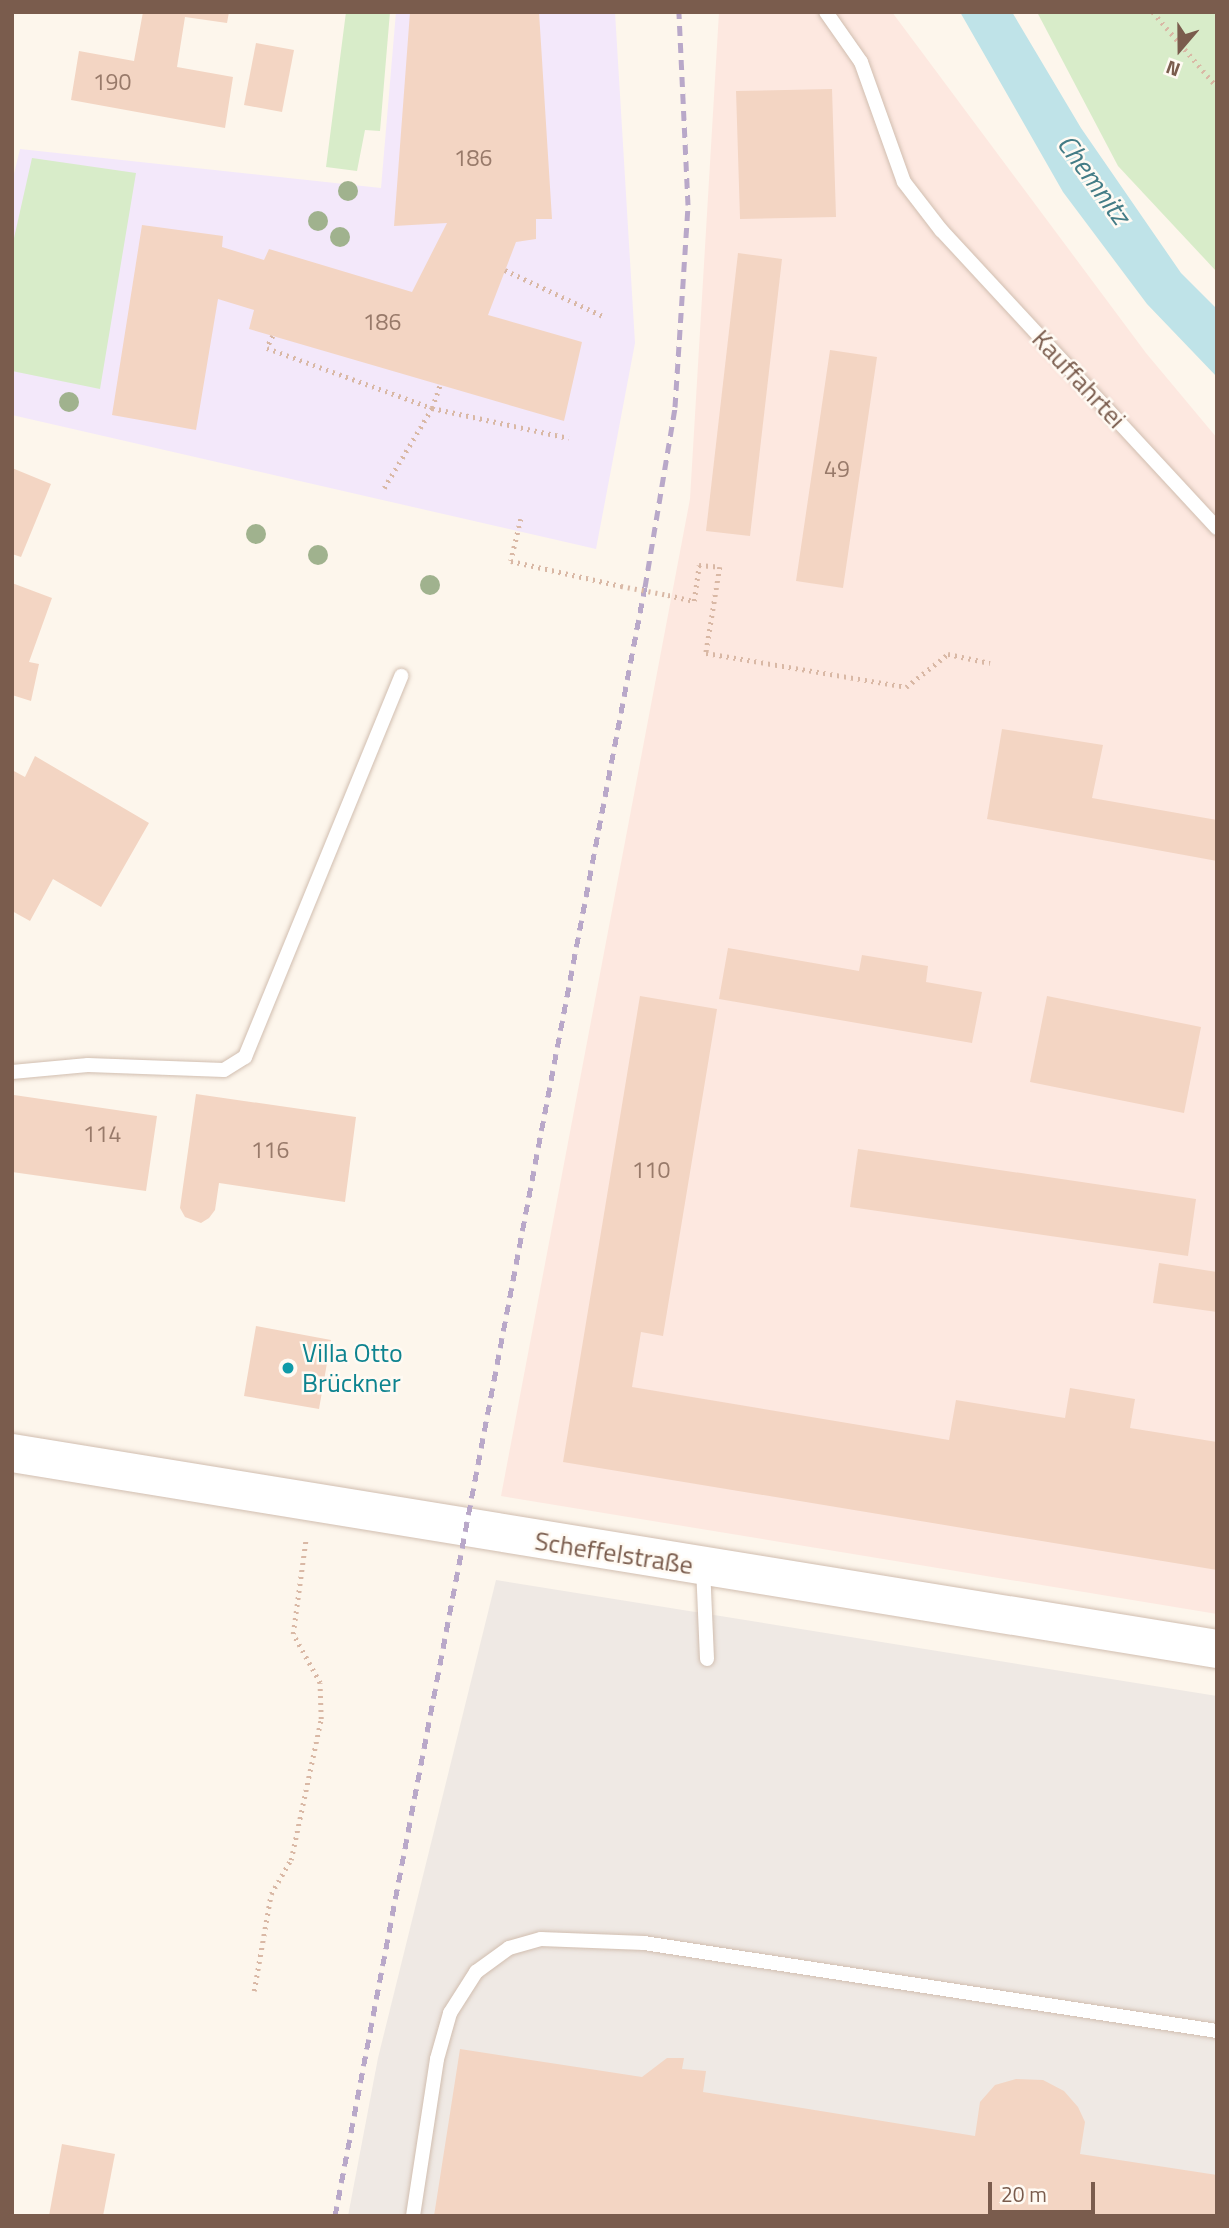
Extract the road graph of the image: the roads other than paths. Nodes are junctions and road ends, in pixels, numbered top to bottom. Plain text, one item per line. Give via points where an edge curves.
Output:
1 (826, 12) edge
2 (1217, 528) edge
3 (401, 676) dead end
4 (12, 1072) edge
5 (12, 1453) edge
6 (703, 1567) junction
7 (1217, 1649) edge
8 (707, 1659) dead end
9 (1217, 2031) edge
10 (413, 2216) edge

1 - 2 lane, Kauffahrtei via 861,62 904,182 940,230
3 - 4 lane via 245,1057 224,1070 88,1065
5 - 6 main road, Scheffelstraße
6 - 7 main road, Scheffelstraße
6 - 8 lane
9 - 10 lane via 644,1943 541,1939 509,1948 476,1972 450,2013 437,2059

